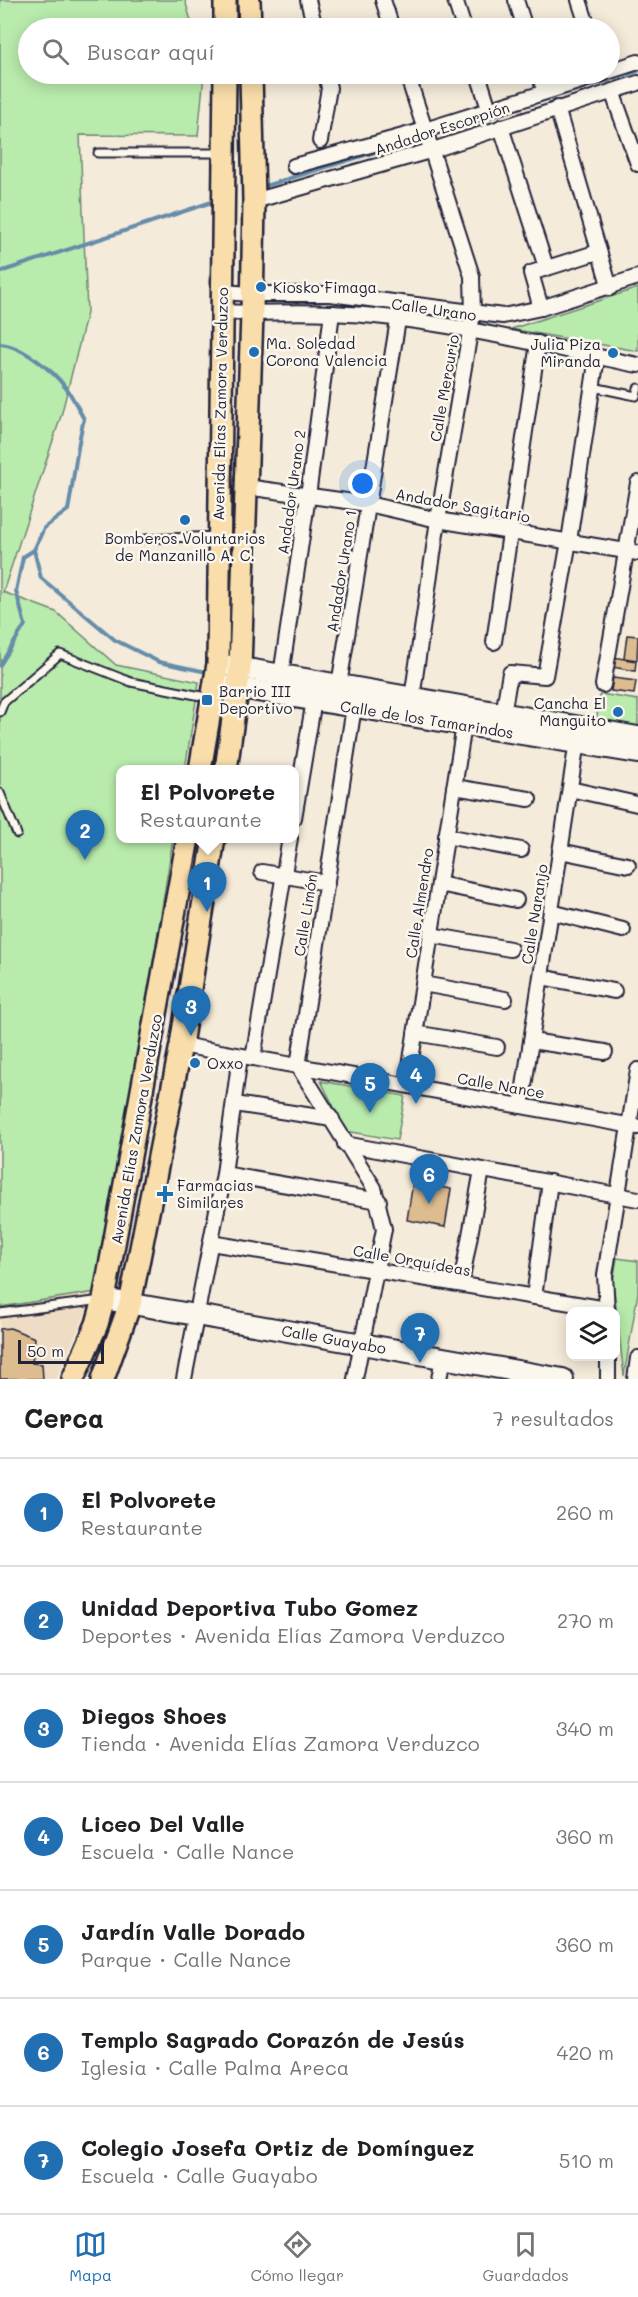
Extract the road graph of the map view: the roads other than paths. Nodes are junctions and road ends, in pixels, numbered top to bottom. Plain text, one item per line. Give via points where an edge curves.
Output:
1 (225, 0) edge
2 (249, 0) edge
3 (308, 0) edge
4 (383, 0) edge
5 (455, 0) edge
6 (516, 0) edge
7 (579, 0) edge
8 (225, 18) edge
9 (250, 18) edge
10 (312, 18) edge
11 (389, 18) edge
12 (461, 18) edge
13 (522, 18) edge
14 (585, 18) edge
15 (638, 62) edge
16 (620, 68) edge
17 (638, 83) edge
18 (225, 84) edge
19 (251, 84) edge
20 (328, 84) edge
21 (410, 84) edge
22 (481, 84) edge
23 (542, 84) edge
24 (570, 84) edge
25 (612, 91) junction
26 (545, 92) junction
27 (557, 108) junction
28 (489, 109) junction
29 (501, 127) junction
30 (428, 138) junction
31 (320, 141) dead end
32 (98, 153) dead end
33 (224, 153) junction
34 (638, 164) edge
35 (294, 166) dead end
36 (254, 201) junction
37 (598, 252) junction
38 (546, 267) junction
39 (638, 278) edge
40 (610, 288) junction
41 (221, 302) junction
42 (252, 304) junction
43 (541, 308) junction
44 (332, 313) junction
45 (474, 314) junction
46 (398, 320) junction
47 (471, 330) junction
48 (538, 344) junction
49 (597, 357) junction
50 (638, 365) edge
51 (592, 387) junction
52 (638, 388) edge
53 (638, 483) edge
54 (246, 487) junction
55 (308, 496) junction
56 (368, 504) junction
57 (438, 519) junction
58 (510, 531) junction
59 (219, 536) junction
60 (145, 538) dead end
61 (569, 541) junction
62 (633, 552) edge
63 (495, 642) dead end
64 (281, 675) junction
65 (239, 678) junction
66 (215, 682) junction
67 (339, 685) junction
68 (603, 685) dead end
69 (314, 700) junction
70 (354, 707) junction
71 (410, 707) junction
72 (0, 712) edge
73 (503, 714) junction
74 (464, 725) junction
75 (578, 735) junction
76 (638, 737) edge
77 (638, 753) edge
78 (201, 765) edge
79 (227, 765) edge
80 (454, 787) junction
81 (299, 788) edge
82 (570, 789) junction
83 (0, 793) edge
84 (529, 799) dead end
85 (637, 804) edge
86 (17, 834) dead end
87 (446, 836) junction
88 (187, 843) edge
89 (213, 843) edge
90 (289, 843) edge
91 (521, 850) dead end
92 (560, 851) junction
93 (628, 865) dead end
94 (262, 872) dead end
95 (284, 876) junction
96 (327, 883) junction
97 (439, 884) junction
98 (516, 900) dead end
99 (551, 912) junction
100 (623, 930) dead end
101 (431, 934) junction
102 (510, 949) dead end
103 (540, 977) junction
104 (423, 984) junction
105 (614, 992) dead end
106 (505, 999) dead end
107 (415, 1033) junction
108 (531, 1041) junction
109 (181, 1045) junction
110 (497, 1047) dead end
111 (605, 1053) dead end
112 (246, 1057) junction
113 (298, 1066) junction
114 (638, 1070) edge
115 (406, 1085) junction
116 (235, 1104) junction
117 (521, 1106) junction
118 (332, 1119) junction
119 (633, 1126) edge
120 (345, 1144) junction
121 (482, 1170) junction
122 (224, 1174) junction
123 (550, 1182) junction
124 (619, 1195) junction
125 (638, 1199) edge
126 (379, 1201) junction
127 (211, 1243) junction
128 (376, 1270) junction
129 (460, 1284) junction
130 (534, 1297) junction
131 (105, 1299) junction
132 (130, 1304) junction
133 (590, 1307) edge
134 (607, 1307) edge
135 (0, 1313) edge
136 (197, 1315) junction
137 (360, 1344) junction
138 (443, 1358) junction
139 (638, 1358) edge
140 (608, 1361) edge
141 (520, 1375) edge
142 (73, 1379) edge
143 (103, 1379) edge
144 (184, 1379) edge
145 (355, 1379) edge
146 (439, 1379) edge
147 (563, 1379) edge
148 (608, 1379) edge
149 (635, 1379) edge

1 - 8 main road
2 - 9 main road
3 - 10 street
4 - 11 street
5 - 12 street
6 - 13 street
7 - 14 street
15 - 16 street
17 - 25 street, Andador Escorpión
18 - 33 main road, Avenida Elías Zamora Verduzco
19 - 36 main road, Avenida Elías Zamora Verduzco
20 - 31 street
21 - 30 street, Calle Mercurio
22 - 28 street
23 - 26 street
24 - 26 street, Andador Escorpión
25 - 27 street, Andador Escorpión
25 - 34 street
26 - 28 street, Andador Escorpión
27 - 29 street, Andador Escorpión
27 - 37 street
28 - 30 street, Andador Escorpión
29 - 30 street, Andador Escorpión
29 - 38 street
30 - 35 street, Andador Escorpión
30 - 36 street, Andador Escorpión
30 - 45 street, Calle Mercurio via 472,276
32 - 33 lane
33 - 41 main road, Avenida Elías Zamora Verduzco
36 - 42 main road, Avenida Elías Zamora Verduzco
37 - 38 street
37 - 40 street
38 - 43 street via 531,273
39 - 40 street, Calle Urano
40 - 43 street, Calle Urano
41 - 42 street, Calle Urano
41 - 42 street, Calle Urano
41 - 59 main road, Avenida Elías Zamora Verduzco
42 - 44 street, Calle Urano
42 - 45 street, Calle Urano via 330,294
42 - 54 main road, Avenida Elías Zamora Verduzco
43 - 45 street, Calle Urano via 503,316
44 - 46 street, Calle Urano
44 - 55 street, Andador Urano 2
45 - 47 street, Calle Mercurio
46 - 47 street, Calle Urano
46 - 56 street, Andador Urano 1
47 - 48 street, Calle Urano
47 - 57 street, Calle Mercurio
48 - 49 street, Calle Urano
48 - 58 street
49 - 50 street, Calle Urano
49 - 51 street
51 - 52 lane via 636,396
51 - 61 street
53 - 62 street
54 - 55 street, Andador Sagitario
54 - 65 main road, Avenida Elías Zamora Verduzco
55 - 56 street, Andador Sagitario
55 - 64 street, Andador Urano 2
56 - 57 street, Andador Sagitario
56 - 67 street, Andador Urano 1
57 - 58 street, Andador Sagitario
57 - 71 street, Calle Mercurio
58 - 61 street, Andador Sagitario
58 - 63 street
59 - 60 lane
59 - 66 main road, Avenida Elías Zamora Verduzco
61 - 62 street, Andador Sagitario
61 - 73 street via 544,676 510,673
62 - 68 street
64 - 65 street
64 - 67 street
65 - 66 street, Calle de los Tamarindos
65 - 69 street, Calle de los Tamarindos
65 - 79 main road, Avenida Elías Zamora Verduzco
66 - 72 lane via 131,682 60,654 4,702
66 - 78 main road, Avenida Elías Zamora Verduzco
67 - 71 street
69 - 70 street, Calle de los Tamarindos
69 - 81 street
70 - 71 street, Calle de los Tamarindos
70 - 96 street, Calle Limón
71 - 73 street
71 - 74 street, Calle de los Tamarindos
73 - 75 street
74 - 75 street, Calle de los Tamarindos
74 - 80 street, Calle Almendro
75 - 76 street
75 - 77 street, Calle de los Tamarindos
75 - 82 street, Calle Naranjo
80 - 84 street
80 - 87 street, Calle Almendro
82 - 85 street
82 - 92 street, Calle Naranjo
83 - 86 lane
87 - 91 street
87 - 97 street, Calle Almendro
88 - 131 main road, Avenida Elías Zamora Verduzco
89 - 109 main road, Avenida Elías Zamora Verduzco
90 - 95 street
92 - 93 street
92 - 99 street, Calle Naranjo
94 - 95 street
95 - 96 street
95 - 112 street
96 - 113 street, Calle Limón
97 - 98 street
97 - 101 street, Calle Almendro
99 - 100 street
99 - 103 street, Calle Naranjo
101 - 102 street
101 - 104 street, Calle Almendro
103 - 105 street
103 - 108 street, Calle Naranjo
104 - 106 street
104 - 107 street, Calle Almendro
107 - 110 street
107 - 115 street, Calle Almendro
108 - 111 street
108 - 117 street, Calle Naranjo
109 - 112 street, Calle Nance
109 - 132 main road, Avenida Elías Zamora Verduzco
112 - 113 street, Calle Nance
112 - 116 street
113 - 115 street, Calle Nance
113 - 118 street
114 - 119 street
115 - 117 street, Calle Nance
116 - 118 street
116 - 122 street
117 - 119 street, Calle Nance
118 - 120 street
119 - 124 street
120 - 121 street
120 - 126 street
121 - 123 street
121 - 129 street
122 - 126 street
122 - 127 street
123 - 124 street
123 - 130 street
124 - 125 street
124 - 134 street via 606,1275
126 - 128 street via 384,1229
127 - 128 street, Calle Orquídeas
127 - 136 street
128 - 129 street, Calle Orquídeas
128 - 137 street
129 - 130 street, Calle Orquídeas
130 - 133 street, Calle Orquídeas
131 - 132 street, Calle Guayabo
131 - 135 lane
131 - 142 main road, Avenida Elías Zamora Verduzco
132 - 136 street, Calle Guayabo
132 - 143 main road, Avenida Elías Zamora Verduzco
136 - 137 street, Calle Guayabo
136 - 144 street
137 - 138 street, Calle Guayabo
137 - 145 street
138 - 141 street, Calle Guayabo
138 - 146 street
139 - 149 street
140 - 148 street
141 - 147 street, Calle Guayabo

